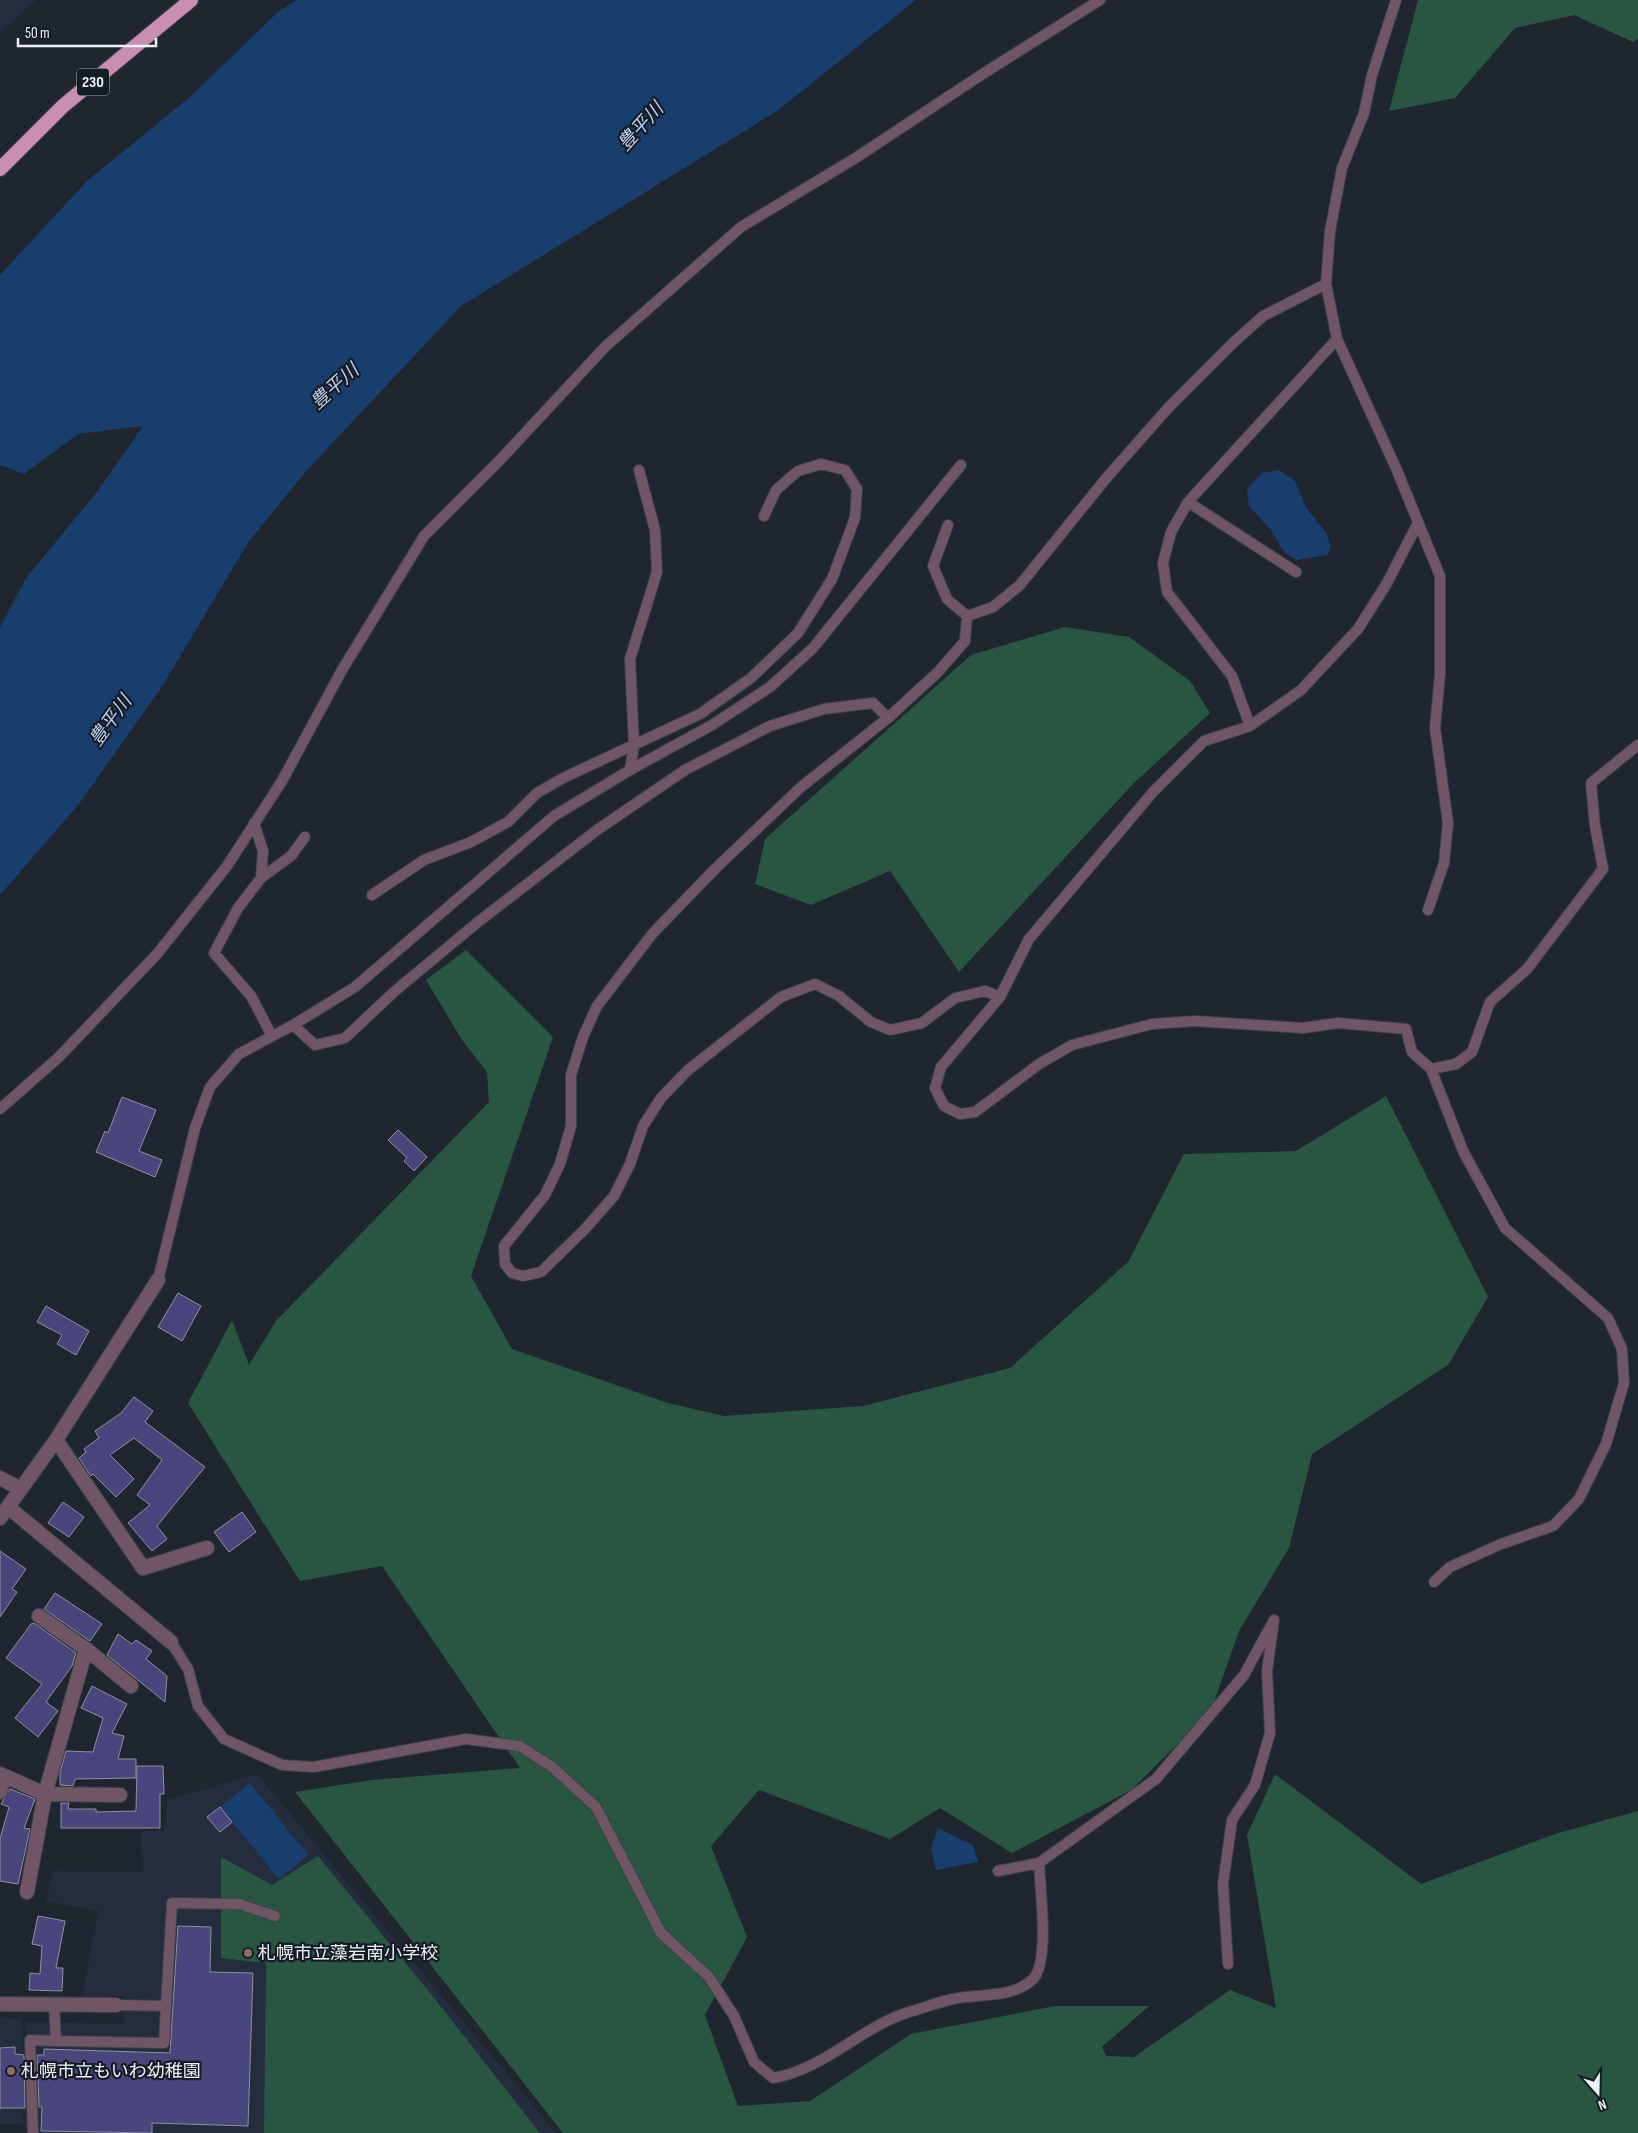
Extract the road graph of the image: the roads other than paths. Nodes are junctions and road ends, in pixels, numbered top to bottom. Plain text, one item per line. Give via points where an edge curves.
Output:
1 (191, 0) edge
2 (1100, 0) edge
3 (1396, 0) edge
4 (0, 169) edge
5 (1326, 284) junction
6 (1337, 339) junction
7 (961, 465) dead end
8 (639, 470) dead end
9 (1188, 502) junction
10 (764, 516) dead end
11 (1418, 523) junction
12 (948, 525) dead end
13 (1296, 572) dead end
14 (966, 616) junction
15 (888, 718) junction
16 (1250, 726) junction
17 (634, 744) junction
18 (1638, 745) edge
19 (630, 770) junction
20 (254, 823) junction
21 (305, 837) dead end
22 (261, 878) junction
23 (372, 895) dead end
24 (1428, 910) dead end
25 (1000, 997) junction
26 (293, 1025) junction
27 (272, 1036) junction
28 (1431, 1068) junction
29 (0, 1109) edge
30 (158, 1280) joint
31 (56, 1440) junction
32 (0, 1478) edge
33 (21, 1489) junction
34 (4, 1513) edge
35 (207, 1548) dead end
36 (1434, 1582) dead end
37 (39, 1616) dead end
38 (171, 1642) joint
39 (86, 1649) junction
40 (131, 1686) dead end
41 (2, 1775) edge
42 (0, 1792) edge
43 (45, 1794) junction
44 (120, 1795) dead end
45 (1039, 1863) junction
46 (998, 1871) dead end
47 (27, 1892) dead end
48 (275, 1916) dead end
49 (1228, 1964) dead end
50 (0, 2004) edge
51 (54, 2005) junction
52 (116, 2005) joint
53 (166, 2006) junction
54 (56, 2041) junction
55 (33, 2133) edge

1 - 4 highway, 230 via 63,106
2 - 20 lane via 980,75 854,160 741,227 606,346 424,536 342,670 282,781
3 - 5 lane via 1372,75 1364,113 1342,168 1330,230
5 - 6 lane
5 - 14 lane via 1262,316 1156,421 1019,586 993,607
6 - 9 lane
6 - 11 lane
7 - 19 lane via 813,648 762,693 712,726
8 - 17 lane via 655,530 657,572 630,659
9 - 13 lane
9 - 16 lane via 1171,532 1164,563 1167,592 1232,676
10 - 17 lane via 776,490 798,471 821,464 845,470 856,489 855,518 832,579 798,633 751,678 700,714
11 - 16 lane via 1388,584 1358,629 1301,690
11 - 24 lane via 1440,576 1440,674 1435,728 1448,823 1444,863
12 - 14 lane via 933,566 947,599
14 - 15 lane via 965,641 938,672
15 - 25 lane via 801,787 716,868 653,933 597,1006 582,1037 571,1075 571,1126 560,1164 545,1194 504,1246 505,1264 512,1273 523,1276 541,1272 614,1196 630,1164 643,1126 661,1098 688,1070 781,997 815,984 839,996 871,1022 890,1030 922,1024 955,998 985,991
15 - 26 lane via 873,703 824,709 770,726 685,770 596,830 478,922 395,991 345,1038 315,1045
16 - 25 lane via 1204,741 1153,792 1029,940
17 - 19 lane
17 - 23 lane via 536,793 508,822 471,842 424,860
18 - 28 lane via 1590,783 1603,869 1527,970 1490,1002 1472,1052 1456,1064
19 - 26 lane via 554,816 355,987
20 - 22 lane via 262,852
20 - 29 lane via 227,866 156,954 59,1057
21 - 22 lane via 291,856
22 - 27 lane via 238,908 214,953 251,996
25 - 28 lane via 941,1067 935,1088 944,1106 960,1114 975,1112 1039,1064 1072,1045 1152,1024 1194,1021 1303,1028 1338,1023 1406,1029 1412,1052
26 - 27 lane
27 - 30 lane via 239,1054 210,1087 191,1146
28 - 36 lane via 1463,1151 1505,1228 1608,1318 1622,1349 1624,1383 1606,1444 1579,1499 1553,1526 1501,1544 1450,1567
30 - 31 street
31 - 33 street
31 - 35 street via 143,1568
32 - 33 street
33 - 34 street
34 - 38 street
37 - 39 street
38 - 45 lane via 188,1669 198,1706 224,1739 282,1765 314,1766 466,1739 520,1746 551,1766 596,1807 661,1933 709,1977 734,2016 754,2062 773,2078 794,2074 904,2014 953,1999 1014,1991 1034,1978 1043,1958
39 - 40 street
39 - 43 street
41 - 42 street
41 - 43 street
43 - 44 street
43 - 47 street
45 - 46 lane
45 - 49 lane via 1156,1779 1244,1675 1274,1620 1267,1671 1270,1733 1255,1785 1232,1820 1223,1884
48 - 53 lane via 238,1904 172,1903
50 - 51 street
51 - 52 street
51 - 54 lane
52 - 53 lane
53 - 54 lane via 164,2043
54 - 55 lane via 30,2040

